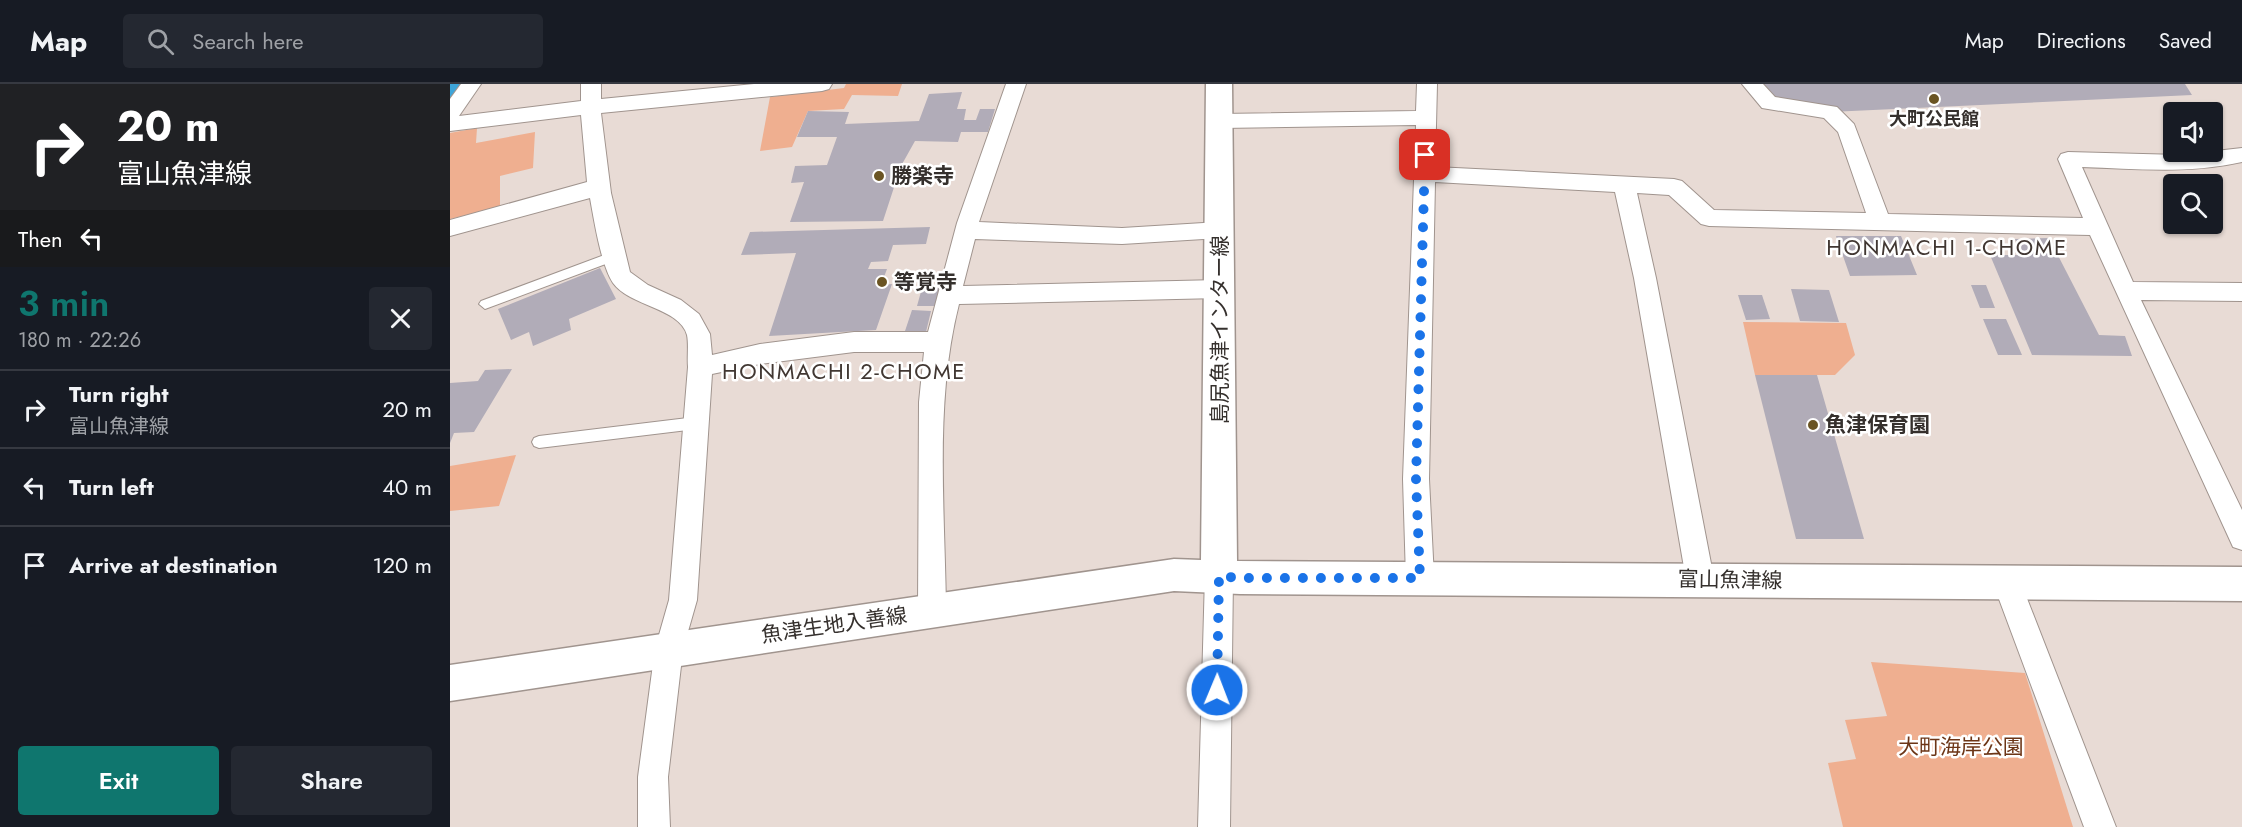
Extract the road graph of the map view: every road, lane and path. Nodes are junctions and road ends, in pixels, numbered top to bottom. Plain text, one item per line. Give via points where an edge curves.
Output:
1 (471, 84) edge
2 (822, 84) edge
3 (1016, 84) edge
4 (1220, 84) edge
5 (1426, 84) edge
6 (1752, 84) edge
7 (590, 95) edge
8 (450, 114) edge
9 (1426, 118) junction
10 (1220, 121) junction
11 (450, 124) edge
12 (2242, 155) edge
13 (1425, 174) junction
14 (1624, 183) junction
15 (597, 187) junction
16 (1880, 222) junction
17 (2096, 227) junction
18 (450, 228) edge
19 (966, 230) junction
20 (1220, 230) junction
21 (615, 256) junction
22 (1220, 289) junction
23 (2124, 291) junction
24 (2242, 292) edge
25 (950, 295) junction
26 (485, 304) dead end
27 (937, 342) junction
28 (700, 367) junction
29 (696, 423) junction
30 (539, 442) dead end
31 (2242, 538) edge
32 (1219, 576) junction
33 (1420, 578) junction
34 (1700, 579) junction
35 (2007, 583) junction
36 (2242, 585) edge
37 (932, 611) junction
38 (669, 649) junction
39 (450, 683) edge
40 (654, 827) edge
41 (1214, 827) edge
42 (2100, 827) edge

1 - 8 street
2 - 7 street
3 - 19 street
4 - 10 main road, 島尻魚津インター線
5 - 9 street
6 - 16 street via 1769,103 1830,112 1847,129
7 - 11 street
7 - 15 street
9 - 10 street
9 - 13 street
10 - 20 main road, 島尻魚津インター線
12 - 17 street via 2187,161 2068,159
13 - 14 street
13 - 33 street via 1416,479
14 - 16 street via 1674,187 1708,218
14 - 34 street
15 - 18 street
15 - 21 street
16 - 17 street
17 - 23 street
19 - 20 street via 1122,236
19 - 25 street
20 - 22 main road, 島尻魚津インター線
21 - 26 lane
21 - 28 street via 621,277 638,291 682,313 697,330
22 - 25 street
22 - 32 main road, 島尻魚津インター線
23 - 24 street
23 - 31 street
25 - 27 street
27 - 28 street via 854,342 760,354
27 - 37 street via 931,402
28 - 29 street
29 - 30 lane
29 - 38 street via 683,600
32 - 33 main road, 富山魚津線
32 - 37 main road, 魚津生地入善線 via 1174,575
32 - 41 street
33 - 34 main road, 富山魚津線
34 - 35 main road, 富山魚津線
35 - 36 main road, 富山魚津線
35 - 42 street
37 - 38 main road, 魚津生地入善線
38 - 39 main road, 魚津生地入善線
38 - 40 street via 653,777

